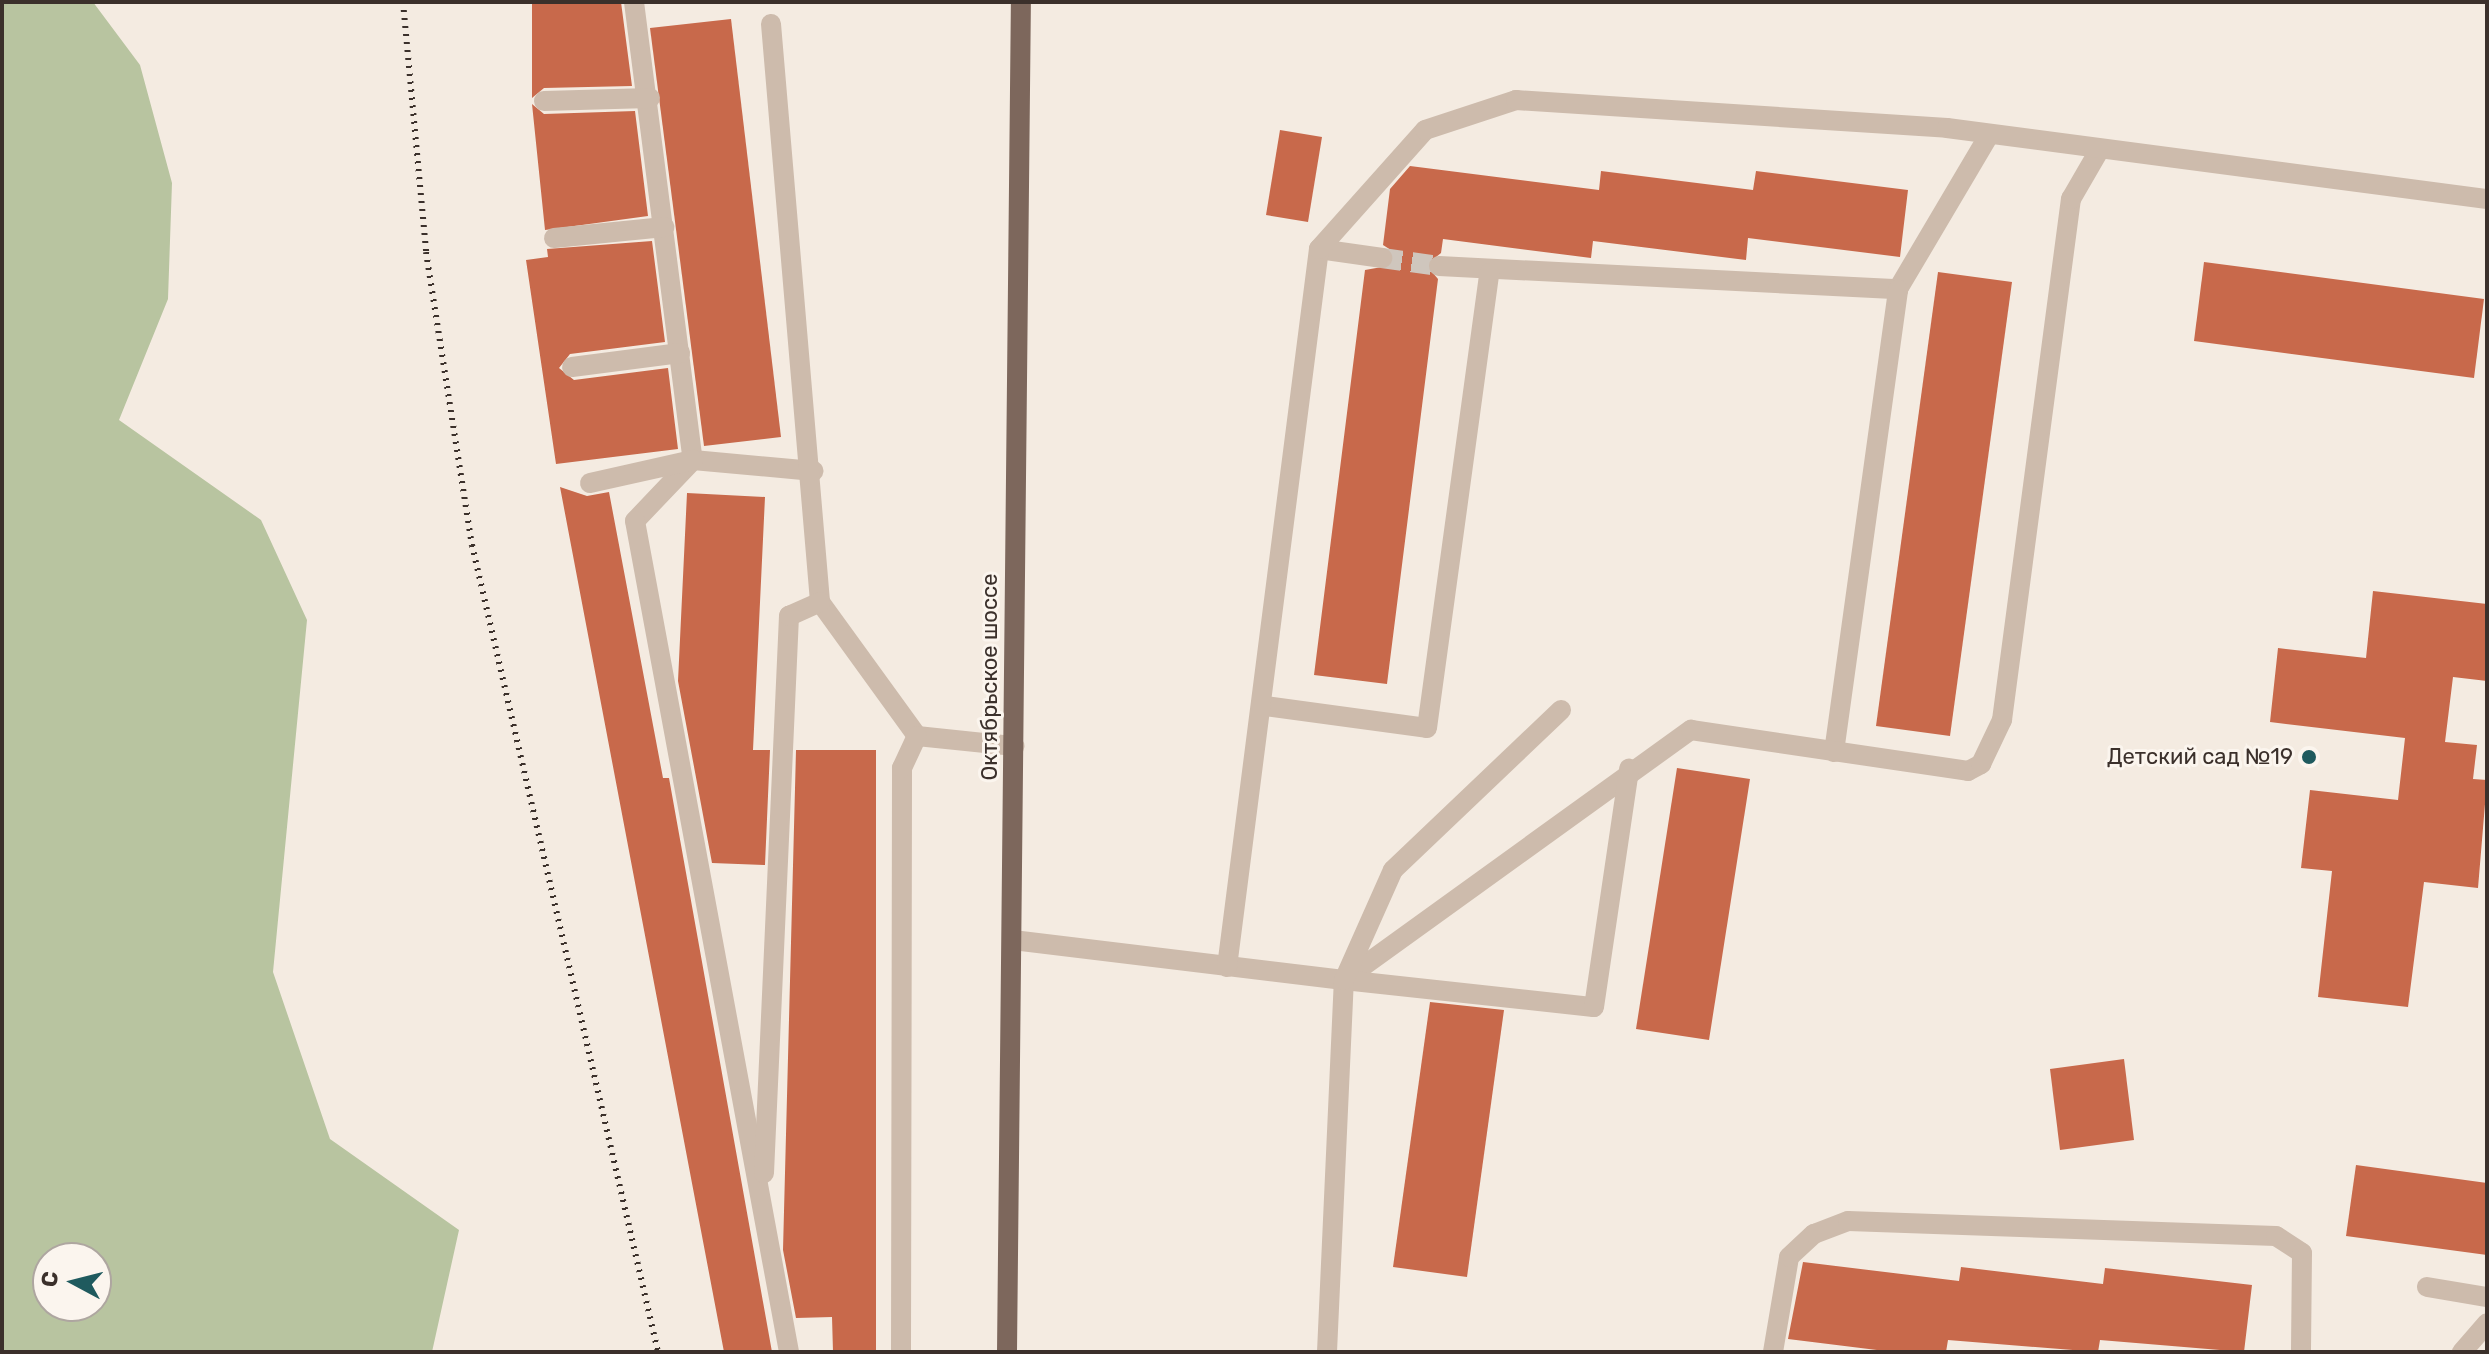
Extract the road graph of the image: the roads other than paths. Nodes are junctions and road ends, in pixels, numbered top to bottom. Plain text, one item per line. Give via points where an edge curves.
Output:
1 (634, 2) edge
2 (1021, 2) edge
3 (771, 24) dead end
4 (650, 98) junction
5 (544, 101) dead end
6 (1989, 135) junction
7 (2100, 149) junction
8 (2487, 199) edge
9 (664, 227) junction
10 (554, 238) dead end
11 (1319, 249) junction
12 (1382, 258) tunnel mouth
13 (1439, 266) tunnel mouth
14 (1489, 273) junction
15 (1898, 289) junction
16 (680, 353) junction
17 (572, 367) dead end
18 (693, 460) junction
19 (813, 471) junction
20 (590, 483) dead end
21 (820, 602) junction
22 (1265, 706) junction
23 (1561, 710) dead end
24 (917, 736) junction
25 (1014, 746) junction
26 (1834, 752) junction
27 (1629, 769) junction
28 (1013, 940) junction
29 (1227, 967) junction
30 (1344, 980) junction
31 (762, 1209) junction
32 (2427, 1287) dead end
33 (2487, 1297) edge
34 (2487, 1323) edge
35 (789, 1352) edge
36 (901, 1352) edge
37 (1007, 1352) edge
38 (1327, 1352) edge
39 (1773, 1352) edge
40 (2301, 1352) edge
41 (2462, 1352) edge

1 - 4 lane
2 - 25 main road, Октябрьское шоссе
3 - 19 lane
4 - 5 lane
4 - 9 lane
6 - 7 lane
6 - 11 lane via 1516,100 1425,130
6 - 15 lane
7 - 8 lane
7 - 26 lane via 2071,199 2002,720 1981,764 1968,771
9 - 10 lane
9 - 16 lane
11 - 12 lane
11 - 22 lane
13 - 14 lane
14 - 15 lane
14 - 22 lane via 1427,728
15 - 26 lane
16 - 17 lane
16 - 18 lane
18 - 19 lane
18 - 20 lane
18 - 31 lane via 635,521
19 - 21 lane
21 - 24 lane
21 - 31 lane via 789,616
22 - 29 lane
23 - 30 lane via 1393,870
24 - 25 lane
24 - 36 lane via 902,768
25 - 28 main road, Октябрьское шоссе
26 - 27 lane via 1691,730
27 - 30 lane
27 - 30 lane via 1594,1007
28 - 29 lane
28 - 37 main road, Октябрьское шоссе
29 - 30 lane
30 - 38 lane
31 - 35 lane
32 - 33 lane
34 - 41 lane
39 - 40 lane via 1789,1257 1814,1234 1848,1221 2276,1236 2302,1253

